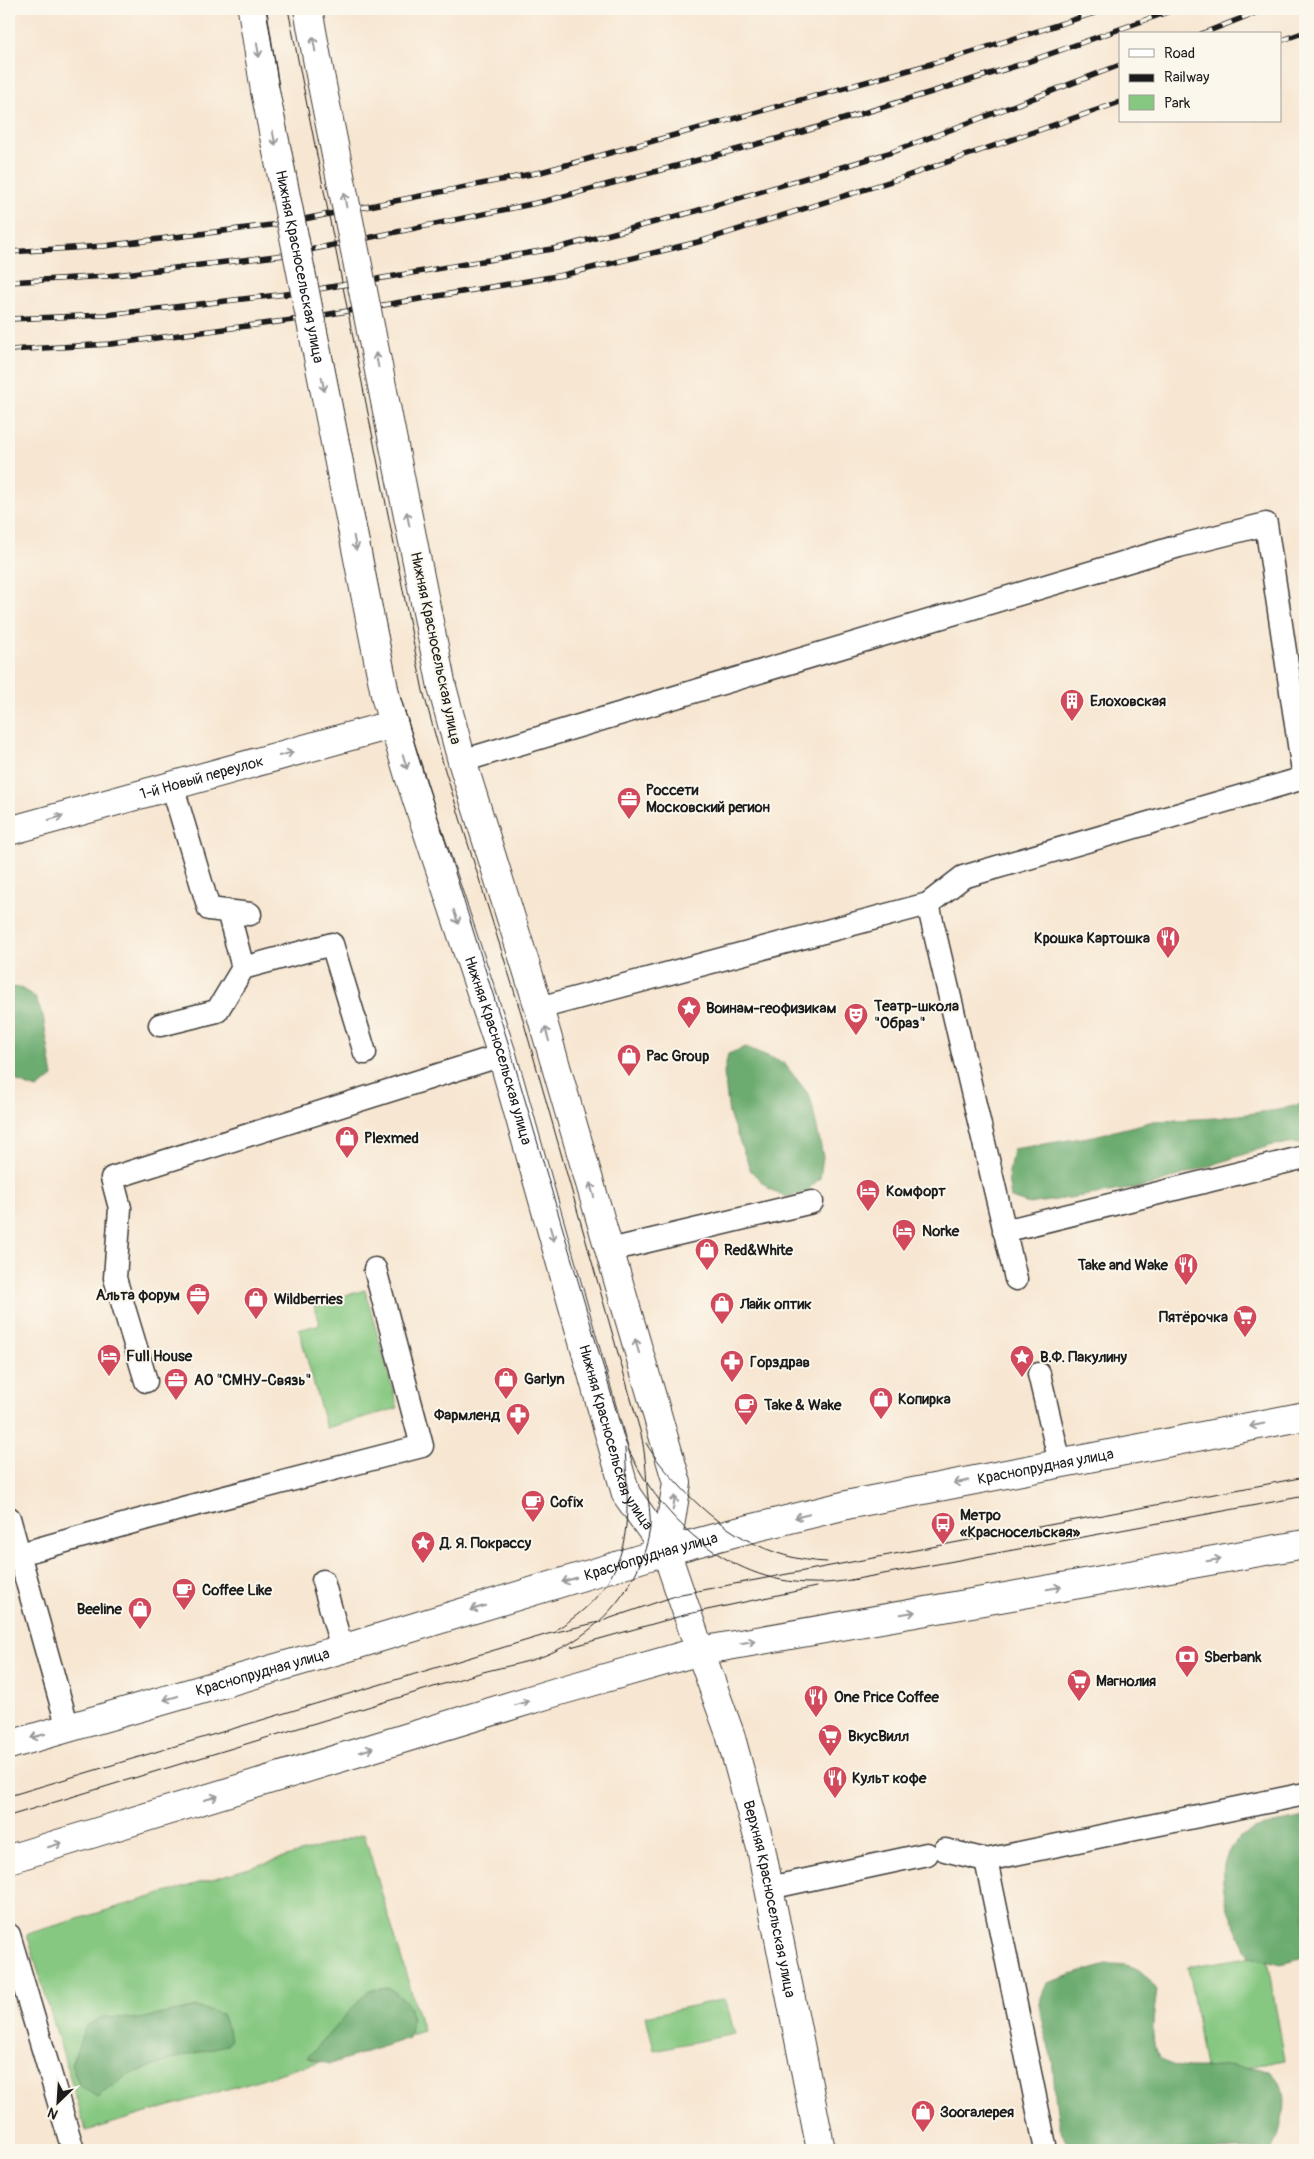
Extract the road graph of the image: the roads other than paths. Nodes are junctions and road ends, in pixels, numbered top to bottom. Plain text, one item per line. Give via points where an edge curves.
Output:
1 (252, 9) edge
2 (308, 9) edge
3 (390, 712) junction
4 (462, 761) junction
5 (172, 785) junction
6 (9, 831) edge
7 (928, 904) junction
8 (243, 968) junction
9 (539, 1008) junction
10 (160, 1025) dead end
11 (365, 1053) dead end
12 (502, 1055) junction
13 (1305, 1158) edge
14 (812, 1202) dead end
15 (1004, 1231) junction
16 (610, 1250) junction
17 (375, 1269) dead end
18 (1016, 1279) dead end
19 (1039, 1374) dead end
20 (146, 1382) dead end
21 (1305, 1416) edge
22 (1060, 1463) junction
23 (9, 1518) edge
24 (1305, 1544) edge
25 (666, 1551) junction
26 (20, 1554) junction
27 (324, 1581) dead end
28 (342, 1649) junction
29 (700, 1651) junction
30 (68, 1728) junction
31 (9, 1745) edge
32 (1305, 1794) edge
33 (9, 1859) edge
34 (986, 1860) junction
35 (769, 1888) junction
36 (9, 1935) edge
37 (73, 2150) edge
38 (821, 2150) edge
39 (1046, 2150) edge

1 -> 3 street, Нижняя Красносельская улица, bridge via 265,91
4 -> 2 street, Нижняя Красносельская улица, bridge via 442,687
5 -> 3 street, 1-й Новый переулок
3 -> 12 street, Нижняя Красносельская улица
4 - 7 lane via 1160,552 1266,524 1304,778 963,877
4 - 9 street, Нижняя Красносельская улица
6 -> 5 street, 1-й Новый переулок
5 - 8 lane via 209,909 239,912
7 - 9 lane
7 - 15 lane
8 - 10 lane via 217,1011
8 - 11 lane via 332,944
16 -> 9 street, Нижняя Красносельская улица
12 - 20 lane via 112,1178 120,1208 114,1278
12 -> 25 street, Нижняя Красносельская улица via 626,1494
13 - 15 lane
14 - 16 lane
15 - 18 lane
25 -> 16 street, Нижняя Красносельская улица via 677,1483
17 - 26 lane via 422,1446 297,1487 183,1508
19 - 22 lane
21 -> 22 street, Краснопрудная улица
22 -> 25 street, Краснопрудная улица via 851,1504
23 - 26 lane
29 -> 24 street
25 -> 28 street, Краснопрудная улица
25 - 29 street, Верхняя Красносельская улица
26 - 30 lane
27 - 28 lane
28 -> 30 street, Краснопрудная улица
33 -> 29 street
29 - 35 street, Верхняя Красносельская улица via 730,1734
30 -> 31 street, Краснопрудная улица
32 - 34 lane
34 - 35 lane via 936,1852
34 - 39 lane
35 - 38 street, Верхняя Красносельская улица
36 - 37 lane

